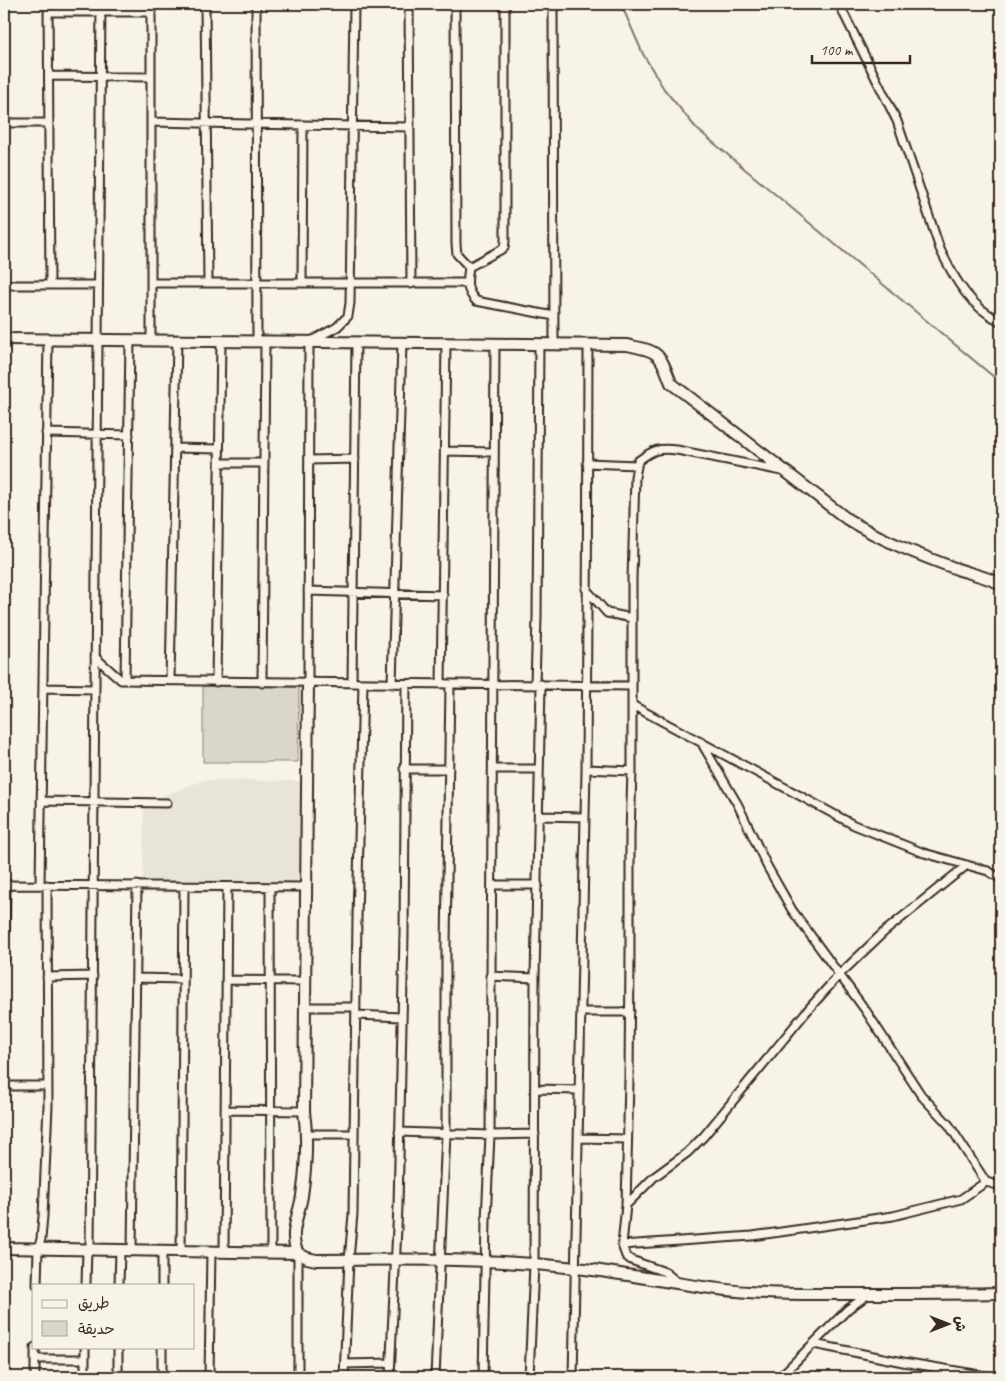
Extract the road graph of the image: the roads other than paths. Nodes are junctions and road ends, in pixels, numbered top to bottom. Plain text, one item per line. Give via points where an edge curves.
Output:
1 (100, 4) edge
2 (151, 4) edge
3 (205, 4) edge
4 (256, 4) edge
5 (354, 4) edge
6 (409, 4) edge
7 (455, 4) edge
8 (504, 4) edge
9 (553, 4) edge
10 (839, 4) edge
11 (48, 8) edge
12 (100, 12) junction
13 (151, 12) junction
14 (49, 76) junction
15 (100, 77) junction
16 (151, 78) junction
17 (151, 122) junction
18 (4, 123) edge
19 (49, 123) junction
20 (206, 123) junction
21 (256, 124) junction
22 (303, 125) junction
23 (352, 126) junction
24 (410, 127) junction
25 (469, 267) junction
26 (302, 282) junction
27 (351, 282) junction
28 (151, 283) junction
29 (208, 283) junction
30 (256, 283) junction
31 (410, 283) junction
32 (467, 283) junction
33 (4, 285) edge
34 (50, 285) junction
35 (98, 285) junction
36 (554, 316) junction
37 (1001, 322) edge
38 (4, 339) edge
39 (48, 339) junction
40 (98, 340) junction
41 (130, 340) junction
42 (151, 340) junction
43 (177, 340) junction
44 (221, 341) junction
45 (261, 341) junction
46 (309, 342) junction
47 (356, 342) junction
48 (402, 343) junction
49 (446, 343) junction
50 (495, 344) junction
51 (539, 344) junction
52 (554, 344) junction
53 (588, 345) junction
54 (46, 433) junction
55 (97, 434) junction
56 (129, 435) junction
57 (175, 448) junction
58 (219, 449) junction
59 (445, 451) junction
60 (494, 452) junction
61 (355, 459) junction
62 (308, 460) junction
63 (219, 463) junction
64 (264, 463) junction
65 (587, 463) junction
66 (637, 465) junction
67 (785, 471) junction
68 (1001, 584) edge
69 (586, 590) junction
70 (308, 591) junction
71 (353, 592) junction
72 (394, 594) junction
73 (443, 595) junction
74 (632, 618) junction
75 (95, 657) junction
76 (125, 680) junction
77 (170, 681) junction
78 (216, 682) junction
79 (262, 683) junction
80 (308, 683) junction
81 (352, 683) junction
82 (363, 683) junction
83 (392, 684) junction
84 (406, 684) junction
85 (441, 684) junction
86 (493, 684) junction
87 (538, 684) junction
88 (586, 684) junction
89 (450, 685) junction
90 (632, 686) junction
91 (43, 688) junction
92 (95, 689) junction
93 (632, 704) junction
94 (701, 742) junction
95 (404, 769) junction
96 (448, 769) junction
97 (492, 769) junction
98 (539, 769) junction
99 (586, 770) junction
100 (632, 771) junction
101 (41, 801) junction
102 (94, 802) junction
103 (167, 803) dead end
104 (539, 816) junction
105 (585, 817) junction
106 (967, 865) junction
107 (1001, 879) edge
108 (5, 885) edge
109 (44, 885) junction
110 (137, 885) junction
111 (492, 885) junction
112 (538, 885) junction
113 (93, 886) junction
114 (184, 887) junction
115 (227, 887) junction
116 (306, 887) junction
117 (270, 888) junction
118 (4, 962) edge
119 (839, 975) junction
120 (93, 976) junction
121 (490, 976) junction
122 (47, 977) junction
123 (136, 978) junction
124 (536, 978) junction
125 (183, 979) junction
126 (227, 980) junction
127 (270, 980) junction
128 (305, 981) junction
129 (304, 1007) junction
130 (356, 1007) junction
131 (582, 1012) junction
132 (630, 1012) junction
133 (356, 1015) junction
134 (401, 1017) junction
135 (4, 1086) edge
136 (48, 1086) junction
137 (535, 1089) junction
138 (579, 1090) junction
139 (225, 1110) junction
140 (271, 1111) junction
141 (304, 1111) junction
142 (400, 1132) junction
143 (307, 1134) junction
144 (354, 1134) junction
145 (446, 1134) junction
146 (535, 1134) junction
147 (490, 1135) junction
148 (579, 1138) junction
149 (628, 1139) junction
150 (986, 1182) junction
151 (1001, 1186) edge
152 (626, 1205) junction
153 (622, 1245) junction
154 (4, 1248) edge
155 (38, 1248) junction
156 (89, 1249) junction
157 (120, 1250) junction
158 (132, 1250) junction
159 (162, 1250) junction
160 (181, 1251) junction
161 (212, 1251) junction
162 (224, 1251) junction
163 (270, 1252) junction
164 (298, 1253) junction
165 (395, 1259) junction
166 (348, 1260) junction
167 (439, 1260) junction
168 (485, 1261) junction
169 (534, 1265) junction
170 (576, 1268) junction
171 (677, 1282) junction
172 (37, 1284) edge
173 (86, 1284) edge
174 (119, 1284) edge
175 (162, 1284) edge
176 (1001, 1293) edge
177 (868, 1294) junction
178 (814, 1344) junction
179 (35, 1348) edge
180 (85, 1348) edge
181 (118, 1348) edge
182 (162, 1348) edge
183 (35, 1359) junction
184 (85, 1359) junction
185 (390, 1363) junction
186 (344, 1364) junction
187 (946, 1369) junction
188 (960, 1374) edge
189 (975, 1376) edge
190 (35, 1377) edge
191 (84, 1377) edge
192 (118, 1377) edge
193 (162, 1377) edge
194 (208, 1377) edge
195 (284, 1377) edge
196 (298, 1377) edge
197 (344, 1377) edge
198 (390, 1377) edge
199 (435, 1377) edge
200 (483, 1377) edge
201 (529, 1377) edge
202 (573, 1377) edge
203 (780, 1377) edge
204 (941, 1377) edge
205 (992, 1377) edge

1 - 12 street
2 - 13 street
3 - 20 street
4 - 21 street
5 - 23 street
6 - 24 street
7 - 25 street via 456,244 458,254
8 - 25 street via 506,241 504,248
9 - 36 street
10 - 37 street via 897,121 949,268 975,304
11 - 12 street
11 - 14 street
12 - 13 street
12 - 15 street
13 - 16 street
14 - 15 street
14 - 19 street
15 - 16 street
15 - 35 street
16 - 17 street
17 - 20 street
17 - 28 street
18 - 19 street
19 - 34 street
20 - 21 street
20 - 29 street
21 - 22 street
21 - 30 street
22 - 23 street
22 - 26 street
23 - 24 street
23 - 27 street
24 - 31 street
25 - 32 street
26 - 27 street
26 - 30 street
27 - 31 street
27 - 46 street via 348,316 337,327
28 - 29 street
28 - 42 street
29 - 30 street
30 - 45 street
31 - 32 street
32 - 36 street via 476,301
33 - 34 street
34 - 35 street
35 - 40 street
36 - 52 street
38 - 39 street
39 - 40 street
39 - 54 street
40 - 41 street
40 - 55 street
41 - 42 street
41 - 56 street
42 - 43 street
43 - 44 street
43 - 57 street
44 - 45 street
44 - 58 street
45 - 46 street
45 - 64 street
46 - 47 street
46 - 62 street
47 - 48 street
47 - 61 street
48 - 49 street
48 - 72 street
49 - 50 street
49 - 59 street
50 - 51 street
50 - 60 street
51 - 52 street
51 - 87 street
52 - 53 street
53 - 65 street
53 - 67 street via 627,345 650,350 662,359 671,382
54 - 55 street
54 - 91 street
55 - 56 street
55 - 75 street
56 - 76 street
57 - 58 street
57 - 77 street
58 - 63 street
59 - 60 street
59 - 73 street
60 - 86 street
61 - 62 street
61 - 71 street
62 - 70 street
63 - 64 street
63 - 78 street
64 - 79 street
65 - 66 street
65 - 69 street
66 - 67 street via 651,451 660,448
66 - 74 street
67 - 68 street via 869,532
69 - 74 street via 607,613
69 - 88 street
70 - 71 street
70 - 80 street
71 - 72 street
71 - 81 street
72 - 73 street
72 - 83 street
73 - 85 street
74 - 90 street
75 - 76 street via 120,680
75 - 92 street
76 - 77 street
77 - 78 street
78 - 79 street
79 - 80 street
80 - 81 street
80 - 116 street
81 - 82 street
82 - 83 street
82 - 130 street
83 - 84 street
84 - 85 street
84 - 95 street
85 - 89 street
86 - 87 street
86 - 89 street
86 - 97 street
87 - 88 street
87 - 98 street
88 - 90 street
88 - 99 street
89 - 96 street
90 - 93 street
91 - 92 street
91 - 101 street
92 - 102 street
93 - 94 street
93 - 100 street
94 - 106 street via 854,826 924,853
94 - 119 street via 738,805 792,910
95 - 96 street
95 - 134 street
96 - 145 street
97 - 98 street
97 - 111 street
98 - 104 street
99 - 100 street
99 - 105 street
100 - 132 street
101 - 102 street
101 - 109 street
102 - 103 street
102 - 113 street
104 - 105 street
104 - 112 street
105 - 131 street
106 - 107 street
106 - 119 street via 884,932
108 - 109 street
108 - 118 street
109 - 113 street
109 - 122 street
110 - 113 street
110 - 114 street
110 - 123 street
111 - 112 street
111 - 121 street
112 - 124 street
113 - 120 street
114 - 115 street
114 - 125 street
115 - 117 street
115 - 126 street
116 - 117 street
116 - 128 street
117 - 127 street
119 - 150 street via 921,1095 949,1125
119 - 152 street via 704,1136
120 - 122 street
120 - 156 street
121 - 124 street
121 - 147 street
122 - 136 street
123 - 125 street
123 - 158 street
124 - 137 street
125 - 160 street
126 - 127 street
126 - 139 street
127 - 128 street
127 - 140 street
128 - 129 street
129 - 130 street
129 - 141 street
130 - 133 street
131 - 132 street
131 - 138 street
132 - 149 street
133 - 134 street
133 - 144 street
134 - 142 street
135 - 136 street
136 - 155 street via 43,1216
137 - 138 street
137 - 146 street
138 - 148 street
139 - 140 street
139 - 162 street
140 - 141 street
140 - 163 street
141 - 143 street
142 - 145 street
142 - 165 street
143 - 144 street
143 - 164 street via 302,1198 293,1239
144 - 166 street via 353,1214
145 - 147 street
145 - 167 street
146 - 147 street
146 - 169 street
147 - 168 street
148 - 149 street
148 - 170 street
149 - 152 street
150 - 151 street
150 - 153 street via 960,1199 893,1216 752,1236
152 - 153 street
153 - 171 street via 631,1260 665,1272
154 - 155 street
155 - 156 street
155 - 172 street
156 - 157 street
156 - 173 street
157 - 158 street
157 - 174 street
158 - 159 street
159 - 160 street
159 - 175 street
160 - 161 street
161 - 162 street
161 - 194 street
162 - 163 street
163 - 164 street
164 - 166 street via 316,1260
164 - 196 street
165 - 166 street
165 - 167 street
165 - 185 street
166 - 186 street
167 - 168 street
167 - 199 street
168 - 169 street
168 - 200 street
169 - 170 street
169 - 201 street
170 - 171 street
170 - 202 street
171 - 177 street via 750,1292
176 - 177 street
177 - 178 street via 848,1309
178 - 187 street
178 - 203 street
179 - 183 street
180 - 184 street
181 - 192 street
182 - 193 street
183 - 184 street
183 - 190 street
184 - 191 street
185 - 186 street
185 - 198 street
186 - 197 street
187 - 188 street
187 - 204 street
188 - 189 street
189 - 205 street
195 - 196 street

